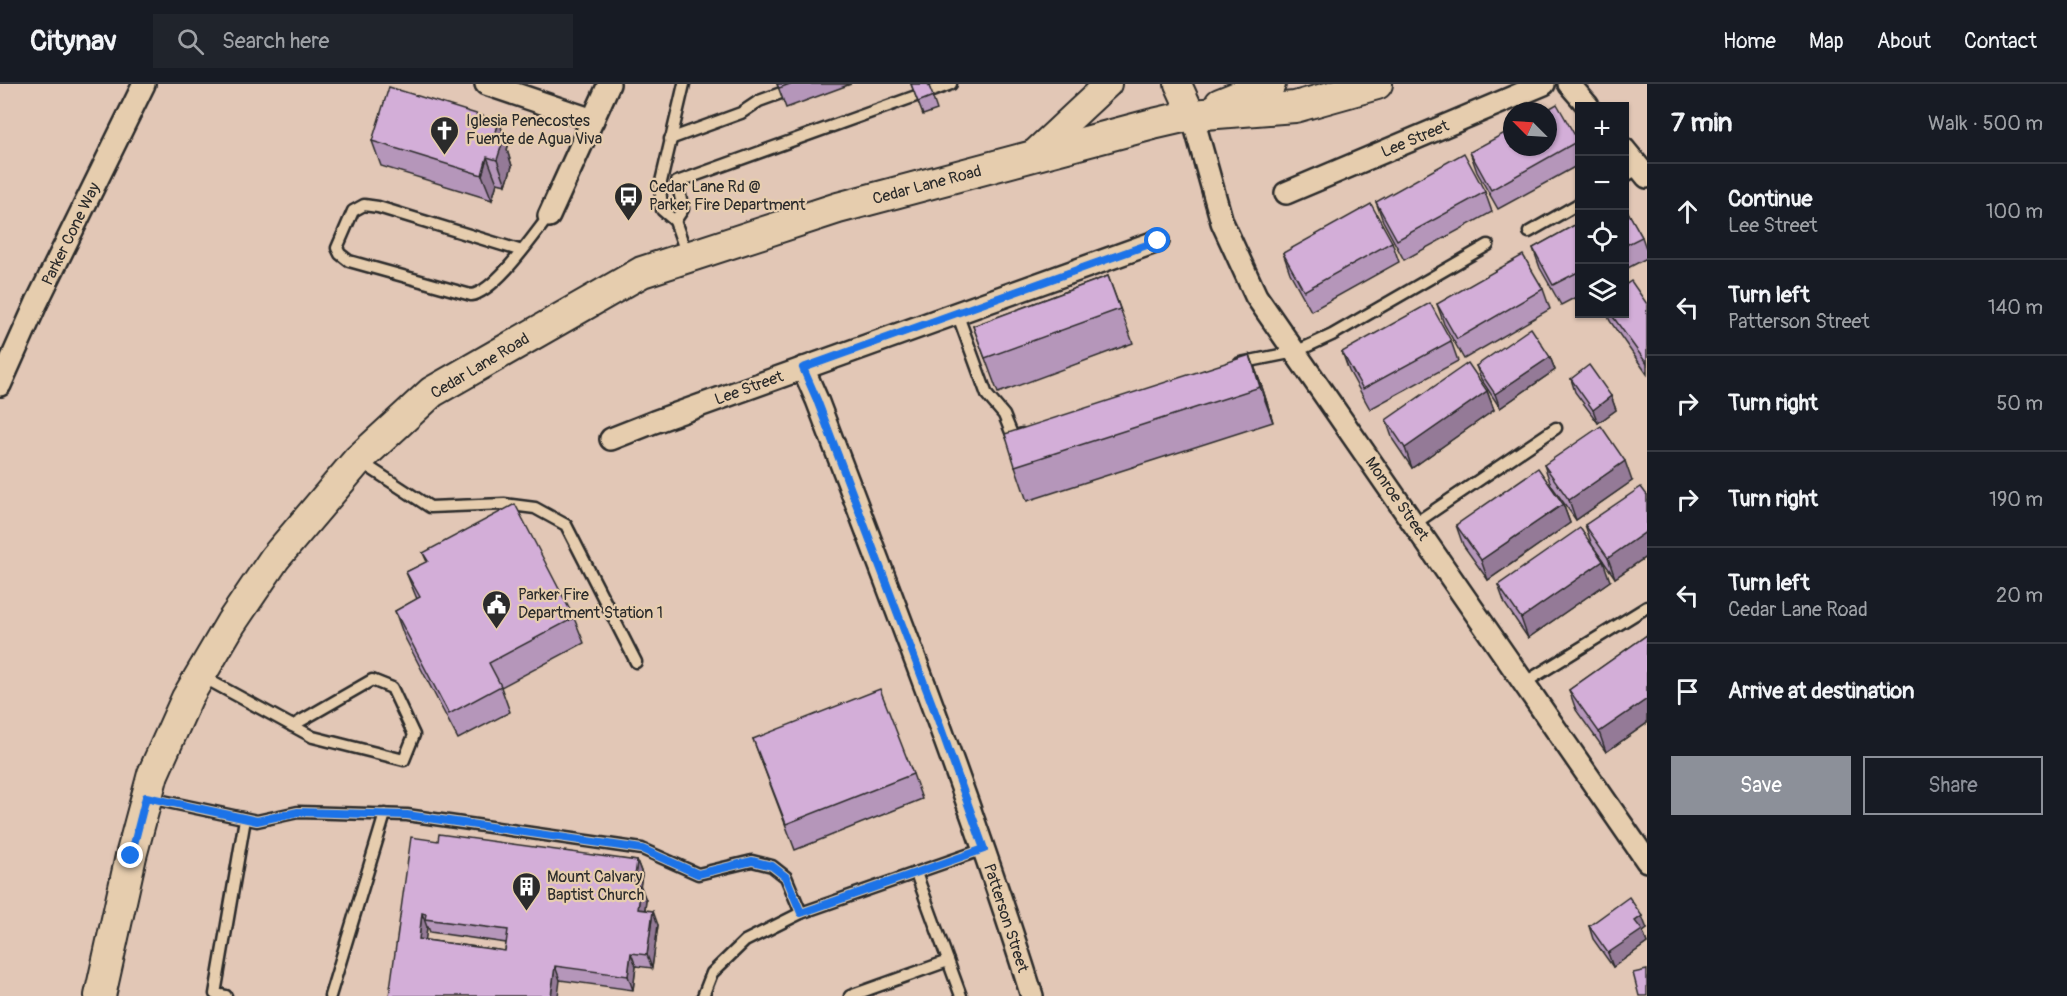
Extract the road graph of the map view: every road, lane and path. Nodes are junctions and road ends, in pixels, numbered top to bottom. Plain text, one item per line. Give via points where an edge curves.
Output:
1 (144, 84) edge
2 (486, 84) edge
3 (609, 84) edge
4 (684, 84) edge
5 (951, 84) edge
6 (1108, 84) edge
7 (1178, 84) edge
8 (1192, 84) edge
9 (1270, 84) edge
10 (1377, 84) edge
11 (1544, 84) edge
12 (1569, 84) edge
13 (932, 91) edge
14 (781, 93) edge
15 (916, 96) edge
16 (1585, 102) edge
17 (1192, 115) junction
18 (593, 120) junction
19 (670, 139) junction
20 (1031, 156) junction
21 (1628, 156) edge
22 (1637, 174) edge
23 (1286, 193) dead end
24 (1575, 206) edge
25 (549, 216) joint
26 (675, 221) junction
27 (1529, 232) dead end
28 (1158, 241) dead end
29 (1488, 245) dead end
30 (522, 251) junction
31 (688, 257) junction
32 (957, 313) junction
33 (1294, 352) junction
34 (1229, 367) edge
35 (803, 368) junction
36 (0, 385) edge
37 (1556, 428) dead end
38 (1036, 429) edge
39 (611, 439) dead end
40 (358, 460) junction
41 (1414, 524) junction
42 (1647, 607) edge
43 (636, 662) dead end
44 (200, 676) junction
45 (1524, 683) junction
46 (292, 726) junction
47 (146, 797) junction
48 (385, 814) junction
49 (245, 819) junction
50 (984, 849) junction
51 (1647, 861) edge
52 (916, 873) junction
53 (801, 913) junction
54 (948, 961) junction
55 (100, 996) edge
56 (226, 996) edge
57 (330, 996) edge
58 (703, 996) edge
59 (850, 996) edge
60 (961, 996) edge
61 (1032, 996) edge

1 - 36 street, Parker Cone Way
2 - 18 street
3 - 18 street
4 - 19 lane
5 - 13 lane
6 - 20 street
7 - 17 street
8 - 17 street
9 - 17 main road
10 - 17 main road via 1295,107
11 - 23 street, Lee Street
12 - 16 street
14 - 19 lane via 741,113
15 - 26 lane via 678,182 683,209
17 - 20 main road, Cedar Lane Road
17 - 33 street, Monroe Street via 1222,222 1256,296
18 - 25 street
19 - 26 lane via 660,186 662,210
20 - 31 main road, Cedar Lane Road via 838,208
21 - 22 street
24 - 27 lane
25 - 30 lane
26 - 31 lane
28 - 32 street, Lee Street
29 - 33 lane
30 - 30 lane via 364,205 353,211 337,248 349,261 471,295 496,280
31 - 40 main road, Cedar Lane Road via 642,272 432,392
32 - 35 street, Lee Street
32 - 38 lane via 987,395 1004,415 1013,437
33 - 34 lane
33 - 41 street, Monroe Street
35 - 39 street, Lee Street
35 - 50 street, Patterson Street
37 - 41 lane
40 - 43 lane via 430,507 536,507 566,525
40 - 44 main road, Cedar Lane Road via 275,558
41 - 45 street, Monroe Street
42 - 45 lane
44 - 46 lane
44 - 47 main road, Cedar Lane Road
45 - 51 street, Monroe Street
46 - 46 lane via 313,737 404,760 414,735 392,688 372,680
47 - 49 lane
47 - 55 main road, Cedar Lane Road
48 - 49 lane via 298,812 257,821
48 - 53 lane via 642,849 698,874 752,861 772,866 786,877
48 - 57 lane
49 - 56 lane via 215,994
50 - 52 lane
50 - 61 street, Patterson Street
52 - 53 lane
52 - 54 lane
53 - 58 lane via 745,941 712,973
54 - 59 lane
54 - 60 lane

